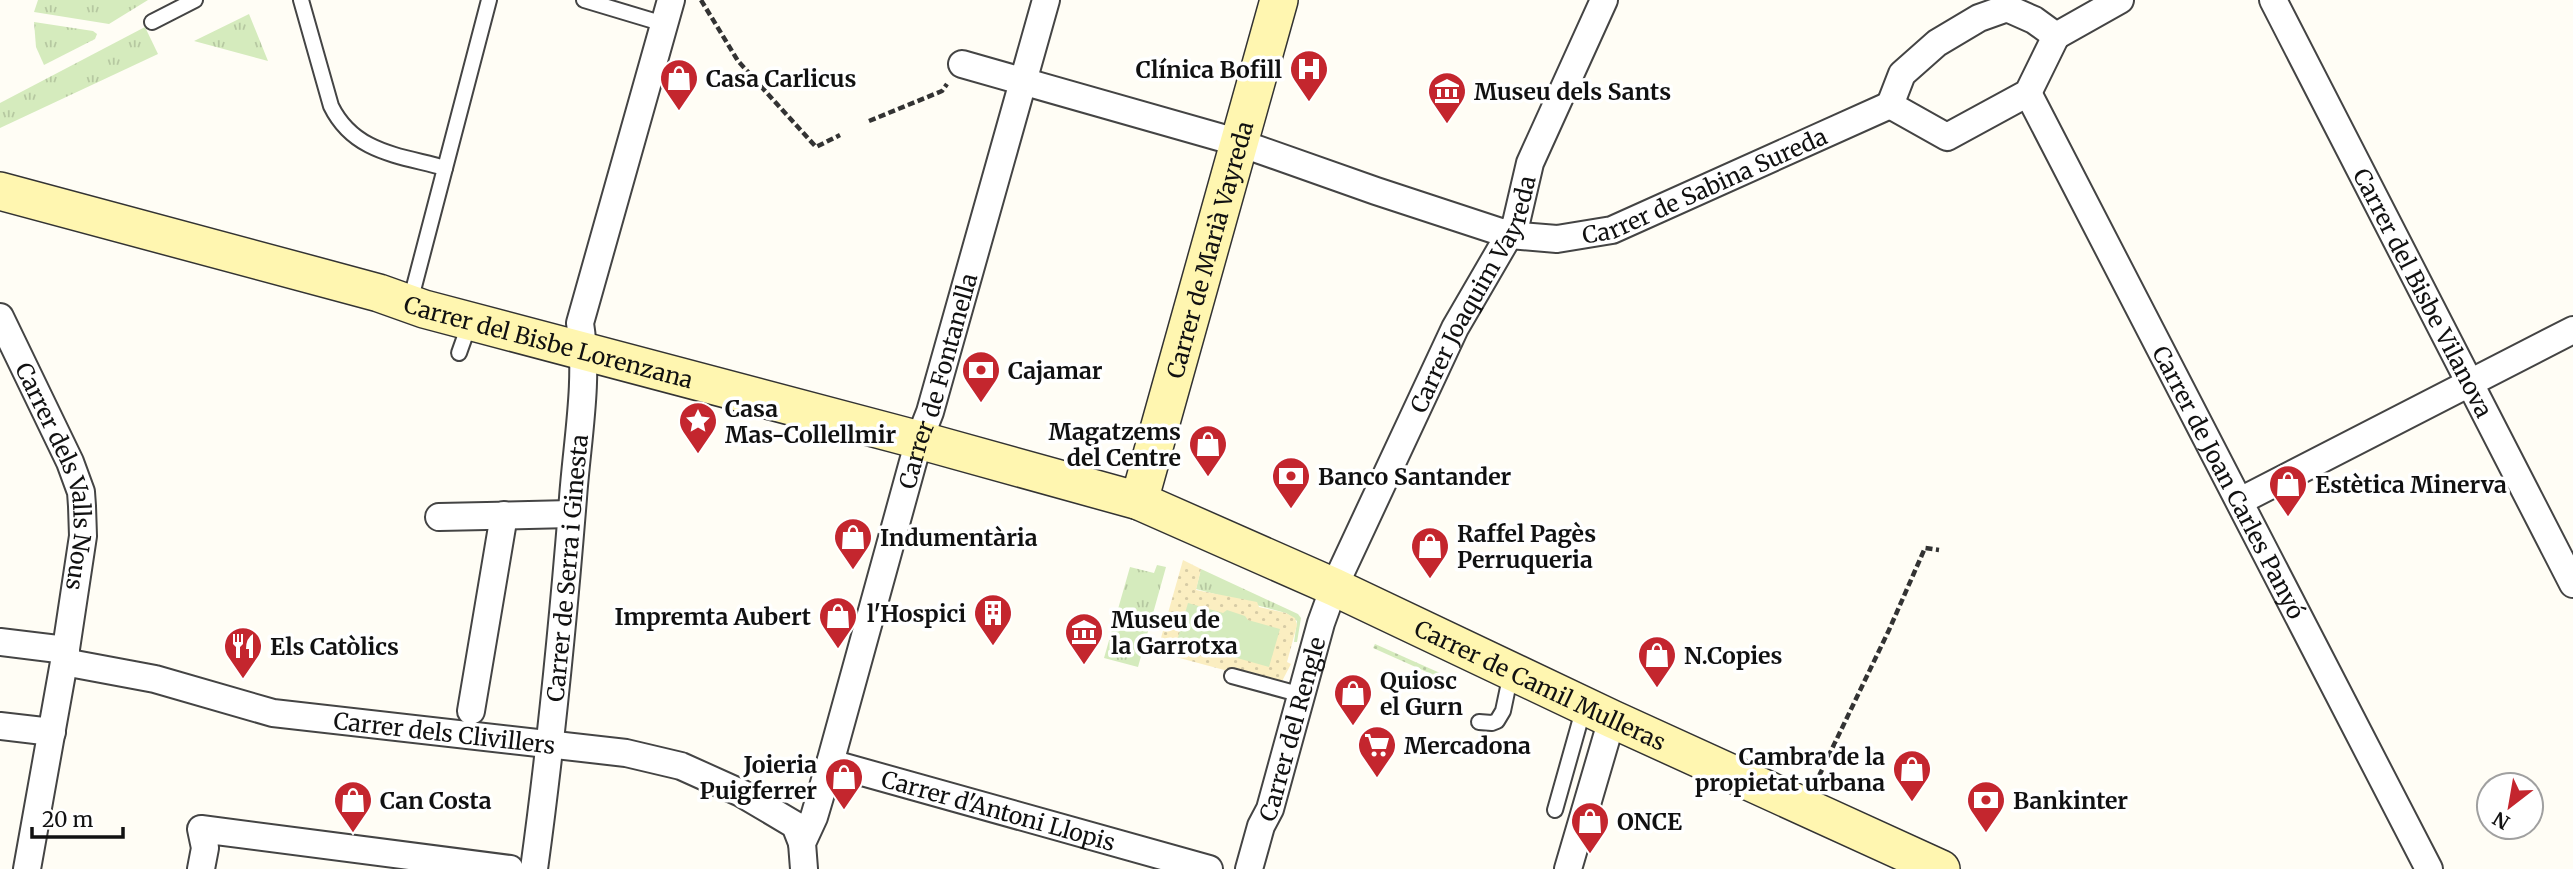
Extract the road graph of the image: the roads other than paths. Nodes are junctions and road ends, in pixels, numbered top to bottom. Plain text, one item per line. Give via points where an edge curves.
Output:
1 (195, 0) edge
2 (301, 0) edge
3 (489, 0) edge
4 (584, 0) edge
5 (1046, 0) edge
6 (1279, 0) edge
7 (1604, 0) edge
8 (2120, 0) edge
9 (2273, 0) edge
10 (668, 12) edge
11 (152, 22) dead end
12 (2056, 36) junction
13 (962, 64) road end
14 (1023, 82) junction
15 (2028, 93) junction
16 (1891, 105) junction
17 (1240, 143) junction
18 (445, 168) junction
19 (0, 191) edge
20 (1510, 235) junction
21 (410, 302) junction
22 (0, 317) edge
23 (2573, 330) edge
24 (585, 351) junction
25 (2471, 383) junction
26 (919, 440) junction
27 (1139, 501) junction
28 (2240, 501) junction
29 (571, 514) junction
30 (504, 516) junction
31 (439, 517) dead end
32 (2573, 584) edge
33 (1334, 587) junction
34 (0, 642) edge
35 (60, 650) junction
36 (1511, 671) junction
37 (1232, 676) dead end
38 (1302, 695) junction
39 (1598, 712) junction
40 (1479, 722) dead end
41 (0, 726) edge
42 (469, 726) junction
43 (52, 732) junction
44 (544, 745) junction
45 (827, 772) junction
46 (1555, 810) dead end
47 (803, 856) edge
48 (327, 857) edge
49 (429, 864) edge
50 (27, 869) edge
51 (201, 869) edge
52 (510, 869) edge
53 (534, 869) edge
54 (1209, 869) edge
55 (1249, 869) edge
56 (1568, 869) edge
57 (1941, 869) edge
58 (2429, 869) edge

1 - 11 lane
2 - 18 lane via 339,122 373,148
3 - 18 lane
4 - 10 lane
5 - 14 street, Carrer de Fontanella
6 - 17 main road, Carrer de Marià Vayreda
7 - 20 street, Carrer Joaquim Vayreda via 1530,163 1521,210
8 - 12 street
9 - 25 street, Carrer del Bisbe Vilanova
10 - 24 street, Carrer de Serra i Ginesta via 580,323
12 - 15 street
12 - 16 street via 2007,8 1979,18 1937,43 1902,74
13 - 14 street, Carrer de Sabina Sureda
14 - 17 street, Carrer de Sabina Sureda
14 - 26 street, Carrer de Fontanella
15 - 16 street via 1947,137
15 - 28 street, Carrer de Joan Carles Panyó
16 - 20 street, Carrer de Sabina Sureda via 1612,230 1557,239
17 - 20 street, Carrer de Sabina Sureda
17 - 27 main road, Carrer de Marià Vayreda
18 - 21 lane
19 - 21 main road, Carrer del Bisbe Lorenzana
20 - 33 street, Carrer Joaquim Vayreda via 1455,328
21 - 24 main road, Carrer del Bisbe Lorenzana via 465,337
22 - 35 street, Carrer dels Valls Nous via 81,492 82,536
23 - 25 street
24 - 26 main road, Carrer del Bisbe Lorenzana
24 - 29 street, Carrer de Serra i Ginesta
25 - 28 street
25 - 32 street, Carrer del Bisbe Vilanova
26 - 27 main road, Carrer del Bisbe Lorenzana
26 - 45 street, Carrer de Fontanella
27 - 33 main road, Carrer de Camil Mulleras
28 - 58 street, Carrer de Joan Carles Panyó
29 - 30 street
29 - 44 street, Carrer de Serra i Ginesta
30 - 31 street
30 - 42 street
33 - 36 main road, Carrer de Camil Mulleras
33 - 38 street, Carrer del Rengle
34 - 35 street, Carrer dels Clivillers
35 - 42 street, Carrer dels Clivillers via 273,713
35 - 43 street, Carrer dels Valls Nous
36 - 39 main road, Carrer de Camil Mulleras
36 - 40 lane via 1500,716 1492,723
37 - 38 lane
38 - 55 street, Carrer del Rengle
39 - 46 lane
39 - 56 street
39 - 57 main road, Carrer de Camil Mulleras
41 - 43 street
42 - 44 street, Carrer dels Clivillers
43 - 50 street, Carrer dels Valls Nous
44 - 47 street, Carrer dels Clivillers via 626,753 712,778 795,825
44 - 53 street, Carrer de Serra i Ginesta
45 - 47 street, Carrer de Fontanella
45 - 54 street, Carrer d'Antoni Llopis
48 - 49 street
48 - 51 street via 201,829 205,849
49 - 52 street

